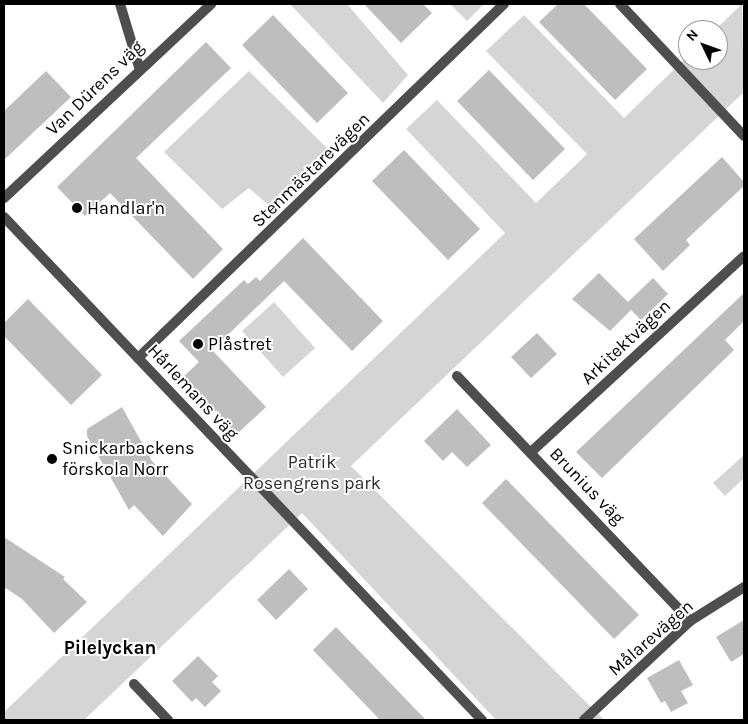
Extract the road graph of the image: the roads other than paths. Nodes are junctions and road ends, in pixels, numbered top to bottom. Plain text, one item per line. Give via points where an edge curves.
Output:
1 (120, 4) edge
2 (211, 4) edge
3 (504, 4) edge
4 (620, 4) edge
5 (139, 67) junction
6 (744, 136) edge
7 (4, 198) edge
8 (4, 217) edge
9 (744, 256) edge
10 (138, 358) junction
11 (457, 376) dead end
12 (531, 452) junction
13 (744, 587) edge
14 (690, 621) junction
15 (134, 684) dead end
16 (168, 720) edge
17 (482, 720) edge
18 (584, 720) edge

1 - 5 street
2 - 5 street, Van Dürens väg
3 - 10 street, Stenmästarevägen
4 - 6 street
5 - 7 street, Van Dürens väg
8 - 10 street, Hårlemans väg
9 - 12 street, Arkitektvägen
10 - 17 street, Hårlemans väg
11 - 12 street, Brunius väg
12 - 14 street, Brunius väg
13 - 14 street, Målarevägen
14 - 18 street, Målarevägen
15 - 16 street

